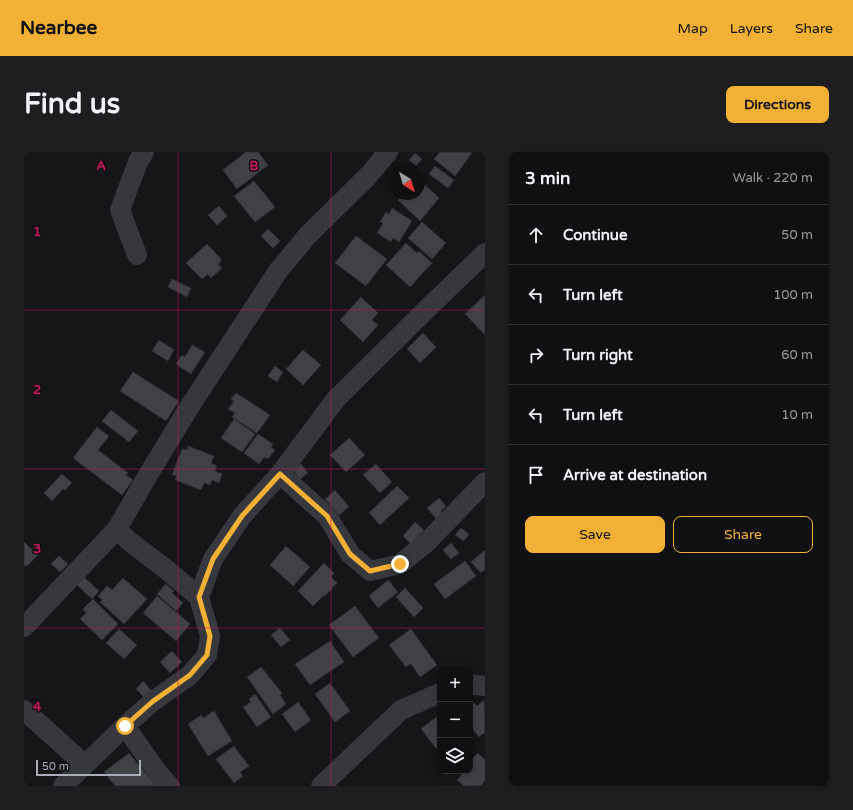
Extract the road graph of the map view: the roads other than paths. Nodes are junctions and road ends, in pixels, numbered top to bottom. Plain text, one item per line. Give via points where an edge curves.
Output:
1 (144, 152) edge
2 (388, 152) edge
3 (485, 253) edge
4 (137, 255) dead end
5 (280, 474) junction
6 (485, 482) edge
7 (117, 529) junction
8 (199, 597) junction
9 (24, 628) edge
10 (473, 684) edge
11 (485, 686) edge
12 (437, 694) edge
13 (24, 710) edge
14 (125, 726) junction
15 (84, 764) junction
16 (63, 786) edge
17 (170, 786) edge
18 (321, 786) edge

1 - 4 street via 120,210
2 - 7 street via 369,175 308,234 278,271 186,413
3 - 5 street via 336,399
5 - 6 street via 327,516 350,554 370,571 400,564 426,543
5 - 8 street via 242,516 213,559
7 - 8 street via 129,542
7 - 9 street
8 - 14 street via 210,636 207,655 190,675 152,702
10 - 11 street
12 - 18 street via 401,710
13 - 15 street
14 - 15 street
14 - 17 street
15 - 16 street

